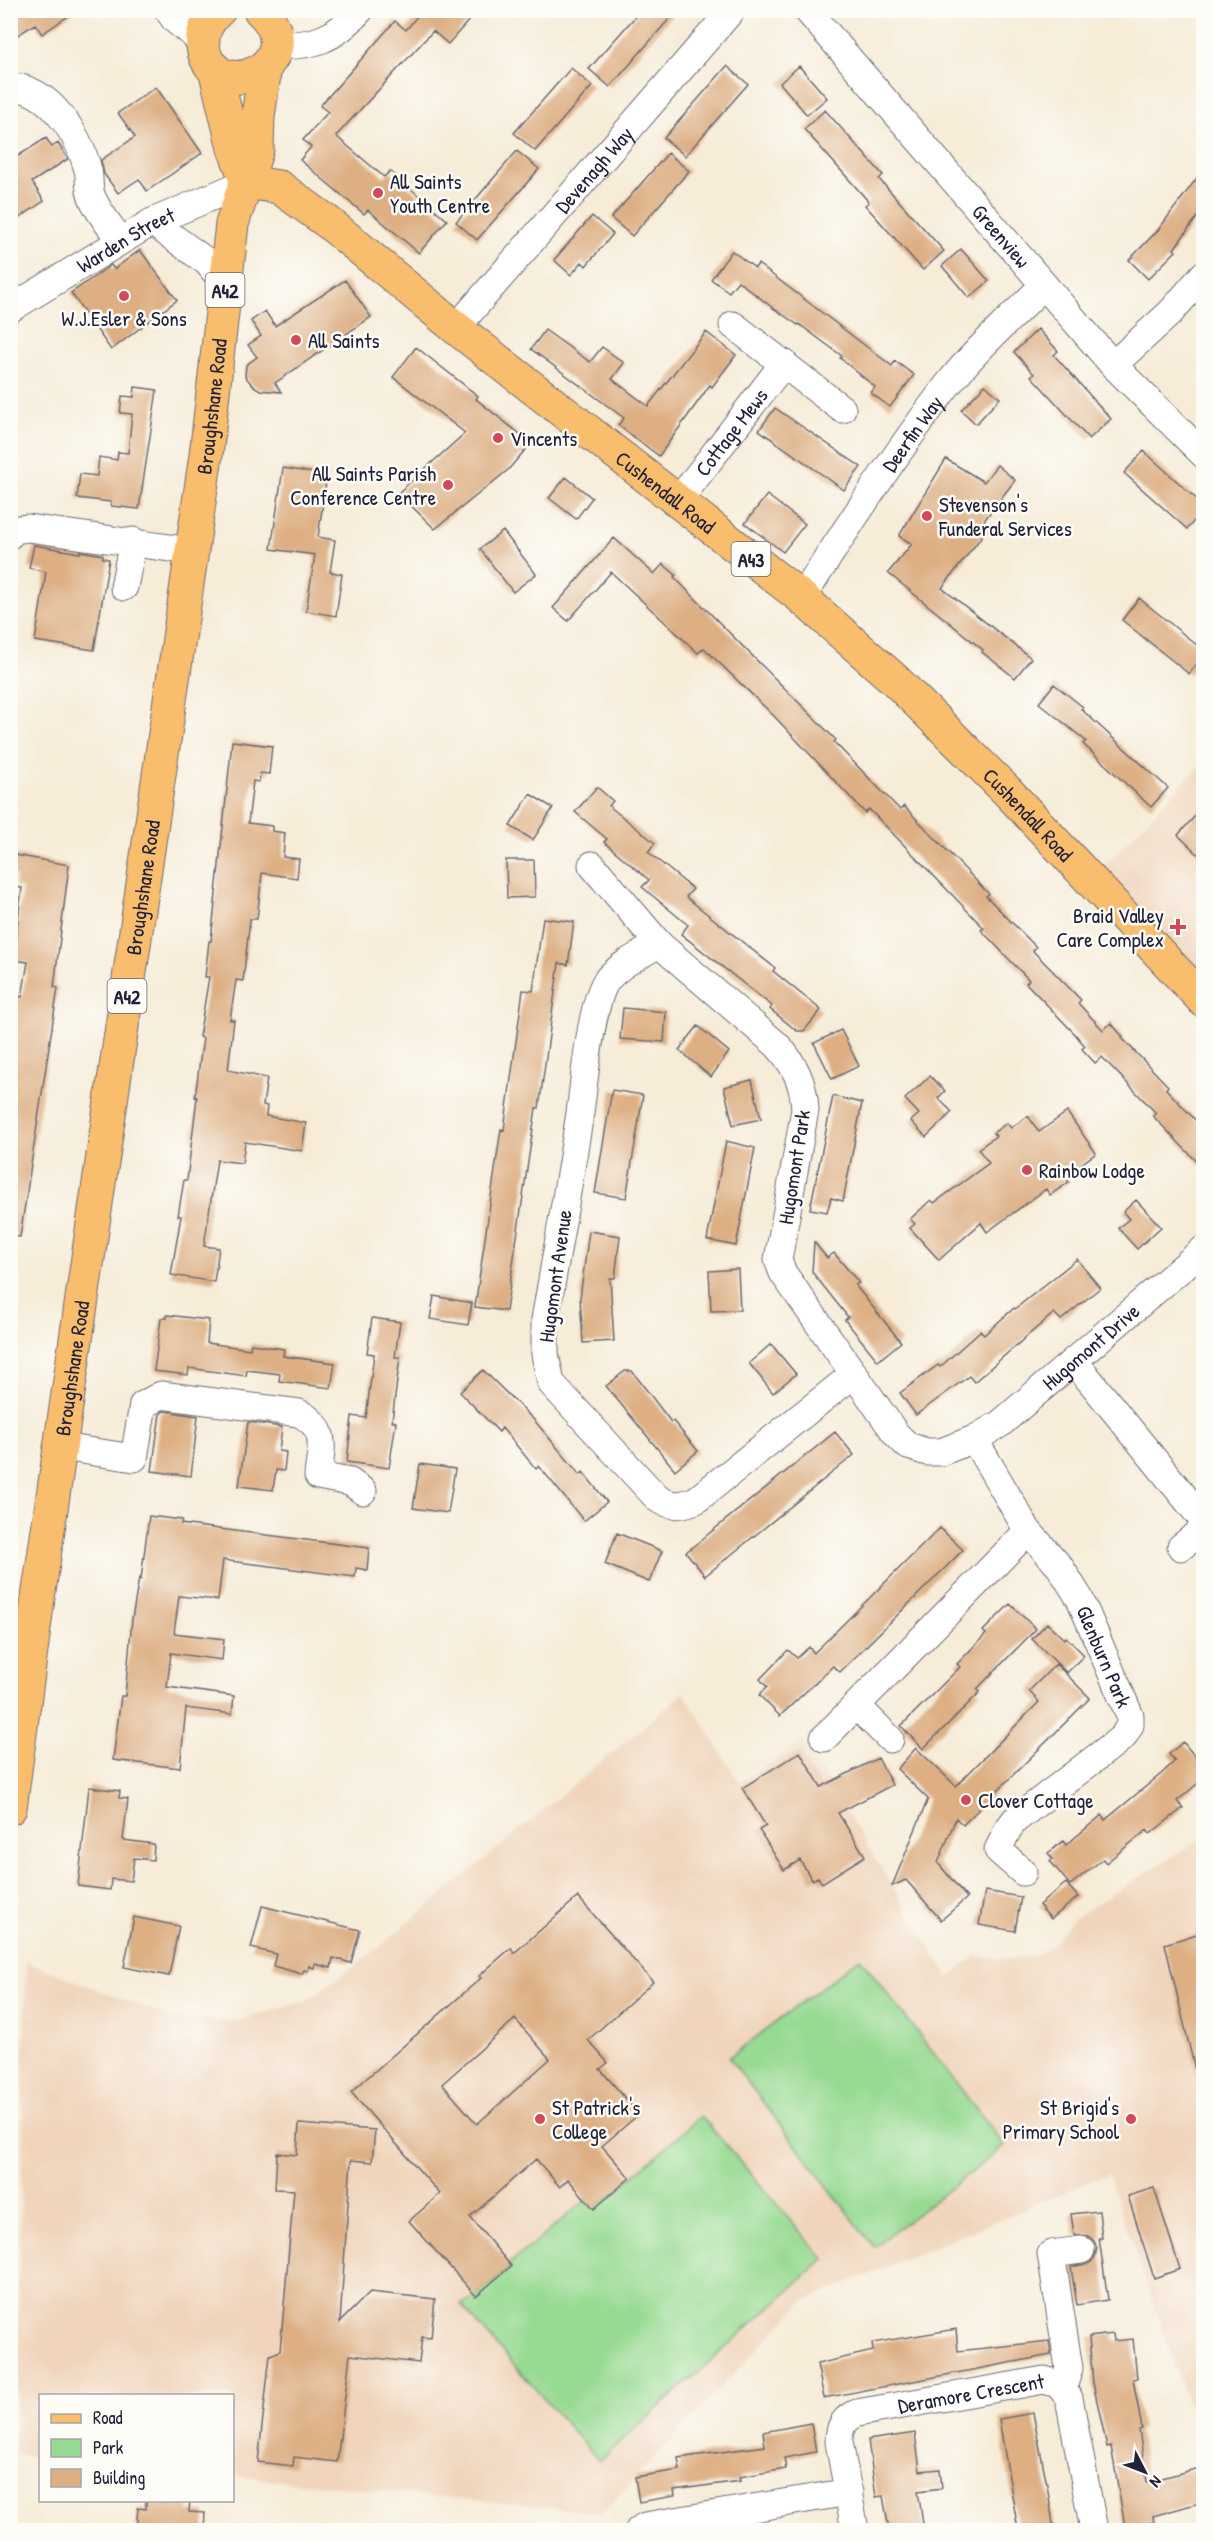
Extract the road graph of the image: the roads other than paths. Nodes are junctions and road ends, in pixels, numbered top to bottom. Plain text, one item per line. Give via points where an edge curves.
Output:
1 (168, 10) edge
2 (180, 10) edge
3 (360, 10) edge
4 (732, 10) edge
5 (807, 10) edge
6 (218, 11) edge
7 (270, 32) edge
8 (209, 56) junction
9 (10, 87) edge
10 (247, 182) junction
11 (152, 222) junction
12 (120, 240) junction
13 (1203, 274) edge
14 (225, 284) junction
15 (1044, 285) junction
16 (10, 309) edge
17 (733, 325) dead end
18 (456, 328) junction
19 (784, 363) junction
20 (1113, 365) junction
21 (842, 409) dead end
22 (1203, 455) edge
23 (678, 501) junction
24 (10, 535) edge
25 (133, 542) junction
26 (191, 551) junction
27 (124, 587) dead end
28 (802, 598) junction
29 (592, 865) dead end
30 (659, 944) junction
31 (1203, 1001) edge
32 (1203, 1249) edge
33 (1074, 1362) junction
34 (854, 1374) junction
35 (974, 1439) junction
36 (62, 1447) junction
37 (363, 1491) dead end
38 (1203, 1521) edge
39 (1203, 1529) edge
40 (1028, 1531) junction
41 (1181, 1547) dead end
42 (857, 1706) junction
43 (824, 1738) dead end
44 (890, 1739) dead end
45 (10, 1808) edge
46 (1023, 1872) dead end
47 (1081, 2250) dead end
48 (1063, 2388) junction
49 (849, 2492) junction
50 (639, 2530) edge
51 (855, 2530) edge
52 (1094, 2530) edge

1 - 8 street
2 - 6 street via 196,15
3 - 7 street via 350,22 317,44 293,46
4 - 18 street, Devenagh Way
5 - 15 street, Greenview
6 - 8 main road via 209,21
7 - 8 main road via 245,78 234,78
7 - 10 main road, Broughshane Road / A42 via 257,149
8 - 10 main road
9 - 12 street via 34,91 58,112 78,146 92,197
10 - 11 street, Warden Street
10 - 14 main road, Broughshane Road / A42 via 232,224
10 - 18 main road, Cushendall Road / A43 via 279,187
11 - 12 street, Warden Street
11 - 14 street via 207,262
12 - 16 street, Warden Street
13 - 20 street via 1170,313
14 - 26 main road, Broughshane Road / A42
15 - 20 street, Greenview
15 - 28 street, Deerfin Way via 946,387
17 - 19 street
18 - 23 main road, Cushendall Road / A43
19 - 21 street
19 - 23 street, Cottage Mews
20 - 22 street, Greenview
23 - 28 main road, Cushendall Road / A43
24 - 25 street via 12,530 28,528
25 - 26 street
25 - 27 street
26 - 36 main road, Broughshane Road / A42
28 - 31 main road, Cushendall Road / A43 via 895,680 1007,791
29 - 30 street, Hugomont Park
30 - 34 street, Hugomont Park via 777,1045 799,1075 805,1110 778,1260
30 - 34 street, Hugomont Avenue via 627,963 607,980 601,991 545,1320 545,1354 551,1383 658,1498 678,1506 696,1500
32 - 33 street, Hugomont Drive
33 - 35 street, Hugomont Drive via 1000,1424
33 - 38 street
34 - 35 street, Hugomont Park via 908,1446 940,1452
35 - 40 street, Glenburn Park
36 - 37 street via 134,1458 143,1405 161,1395 299,1413 313,1420 323,1438 318,1476 350,1482
36 - 45 main road, Broughshane Road / A42
39 - 41 street
40 - 42 street
40 - 46 street, Glenburn Park via 1060,1567 1080,1599 1127,1705 1130,1725 1120,1740 1008,1829 998,1850
42 - 43 street
42 - 44 street
47 - 48 street via 1051,2254 1069,2368
48 - 49 street, Deramore Crescent via 1044,2380 850,2416 839,2438
48 - 52 street, Deramore Crescent via 1072,2408
49 - 50 street
49 - 51 street, Deramore Crescent

